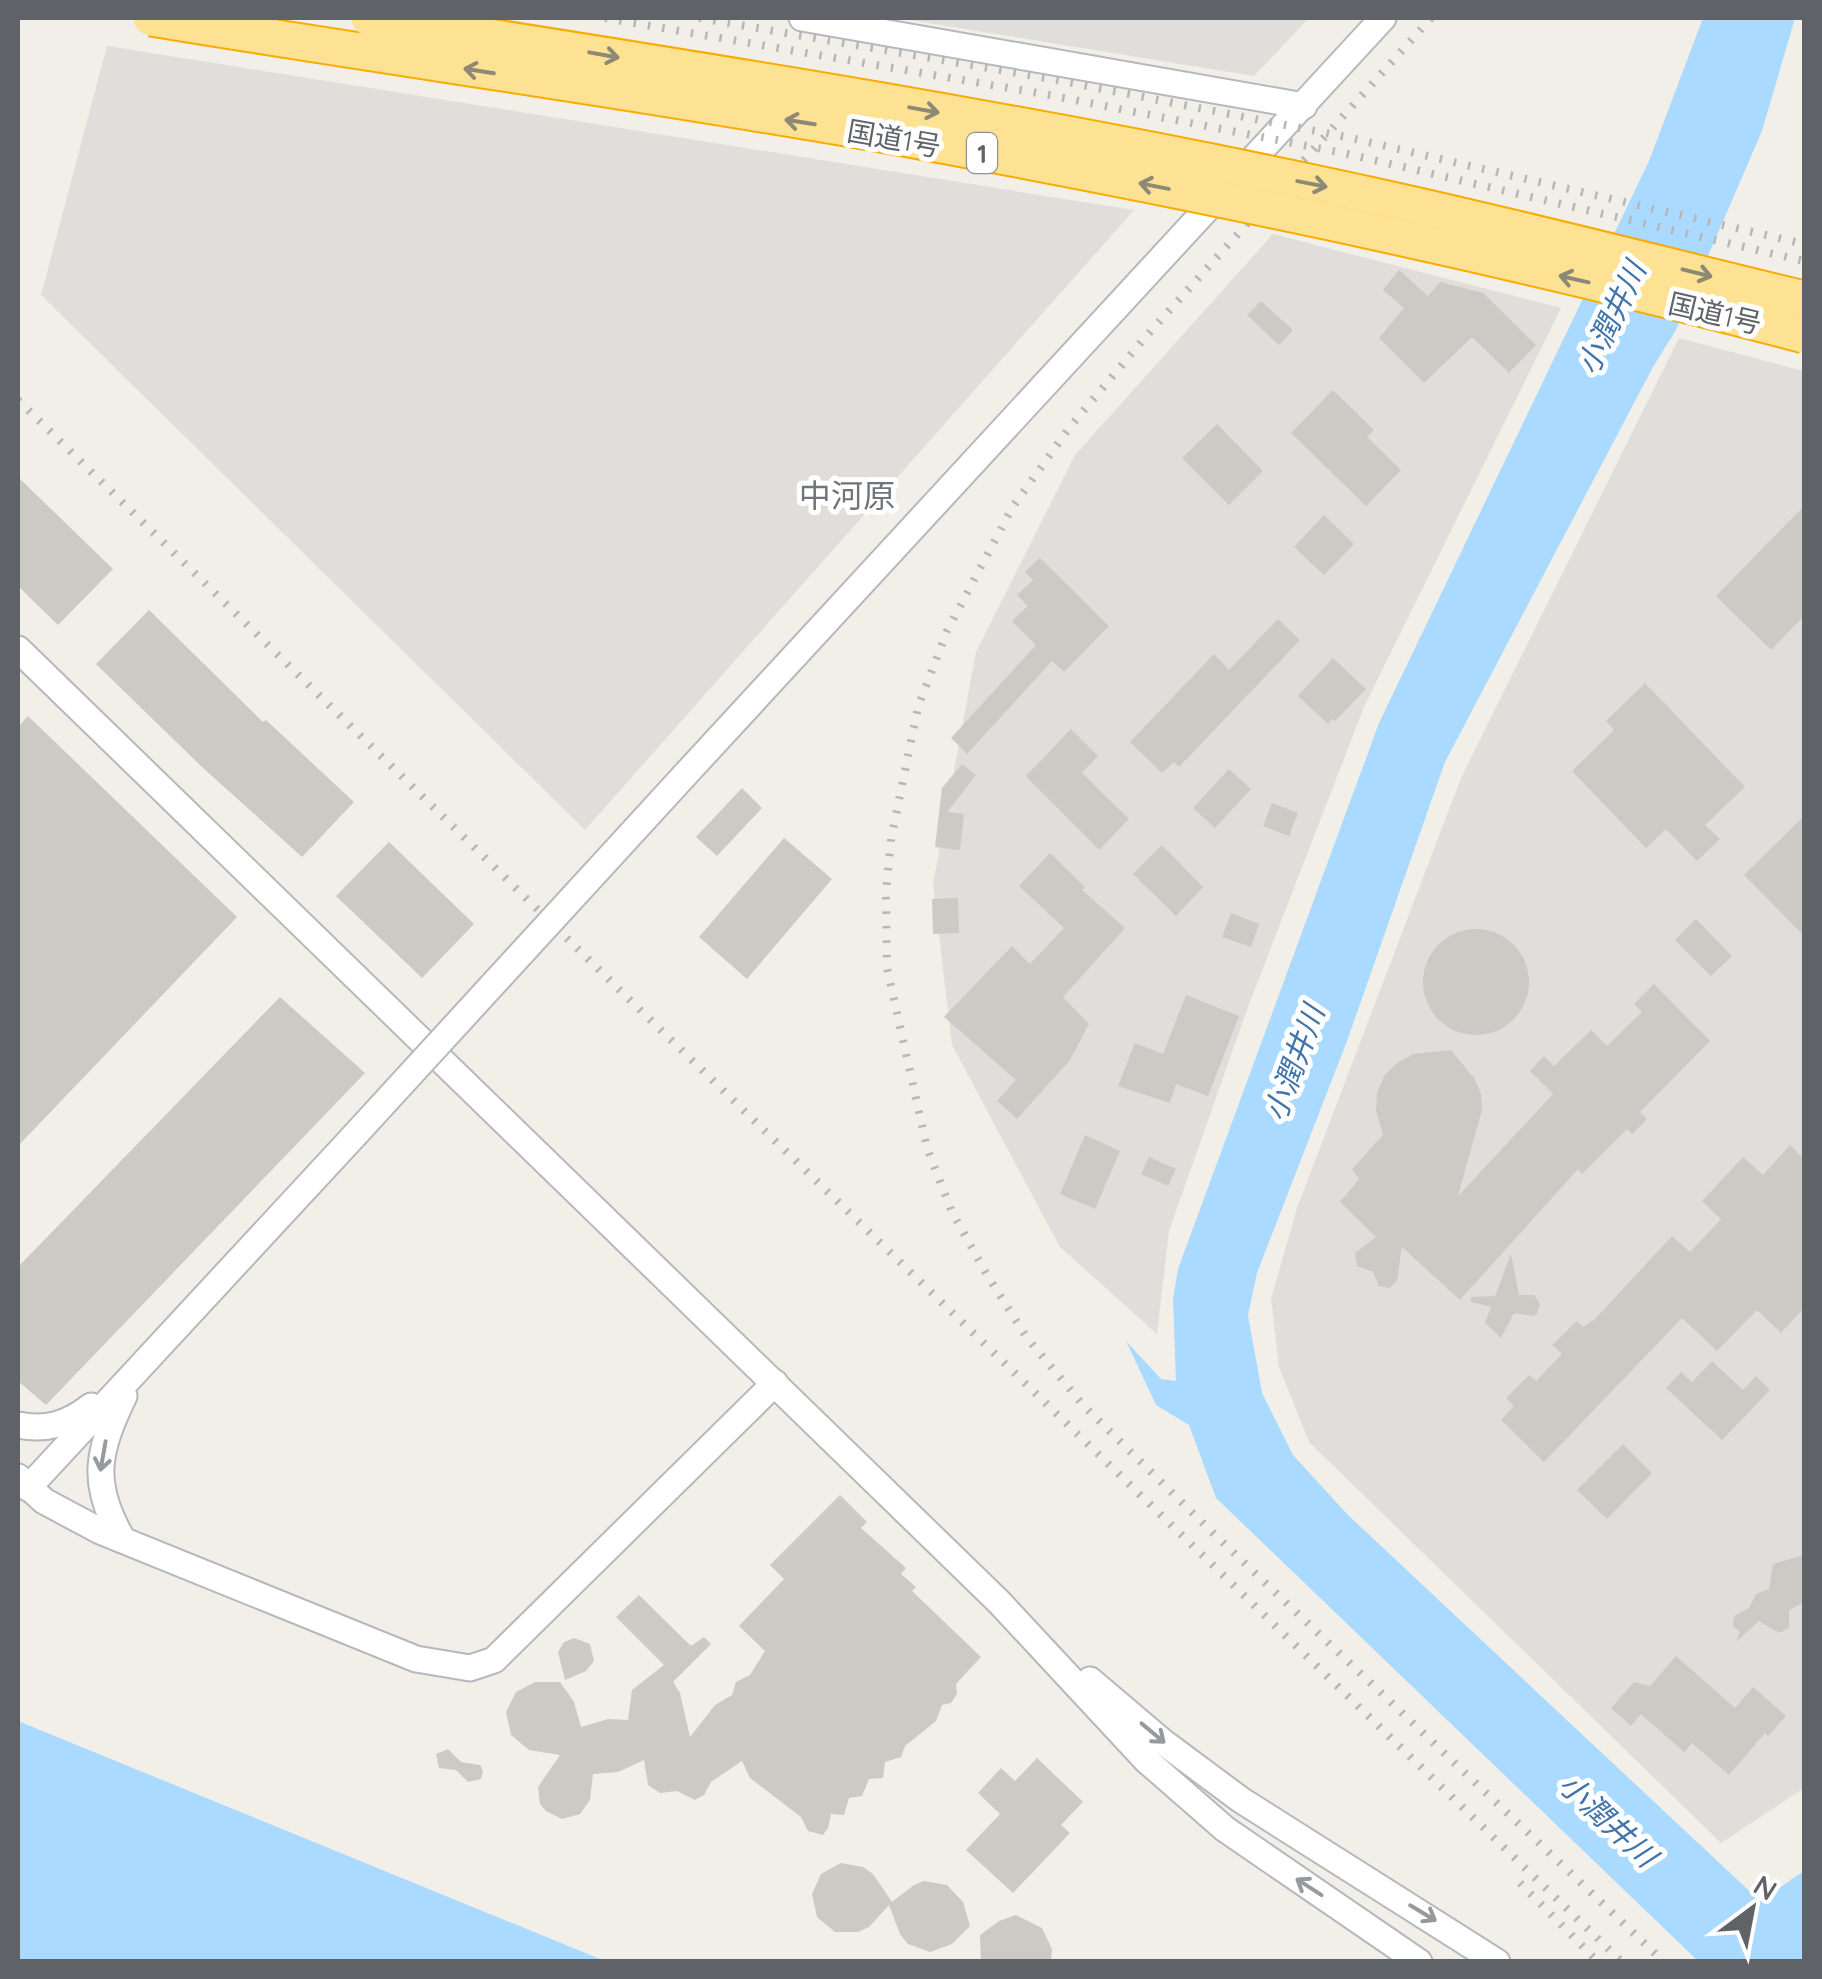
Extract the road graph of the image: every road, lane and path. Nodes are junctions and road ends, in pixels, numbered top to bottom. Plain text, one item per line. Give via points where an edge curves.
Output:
1 (151, 18) edge
2 (370, 18) edge
3 (802, 18) edge
4 (1383, 18) edge
5 (1304, 106) junction
6 (1804, 299) edge
7 (1804, 335) edge
8 (18, 649) edge
9 (135, 1373) junction
10 (775, 1383) junction
11 (18, 1424) edge
12 (23, 1483) edge
13 (123, 1540) junction
14 (998, 1602) junction
15 (1419, 1962) edge
16 (1496, 1962) edge

7 -> 1 highway, 国道1号 / 1, bridge via 1171,189 917,141
2 -> 6 highway, 国道1号 / 1, bridge via 1174,156 1401,202
3 - 5 street
4 - 5 street
5 - 9 street, bridge
8 - 10 street
9 - 11 street via 58,1426
9 - 12 street
9 -> 13 street via 101,1456 104,1502
10 - 13 street via 494,1660 470,1668 416,1658
10 - 14 street
12 - 13 street via 62,1512
15 -> 14 street via 1225,1829 1146,1760
14 -> 16 street via 1241,1800

